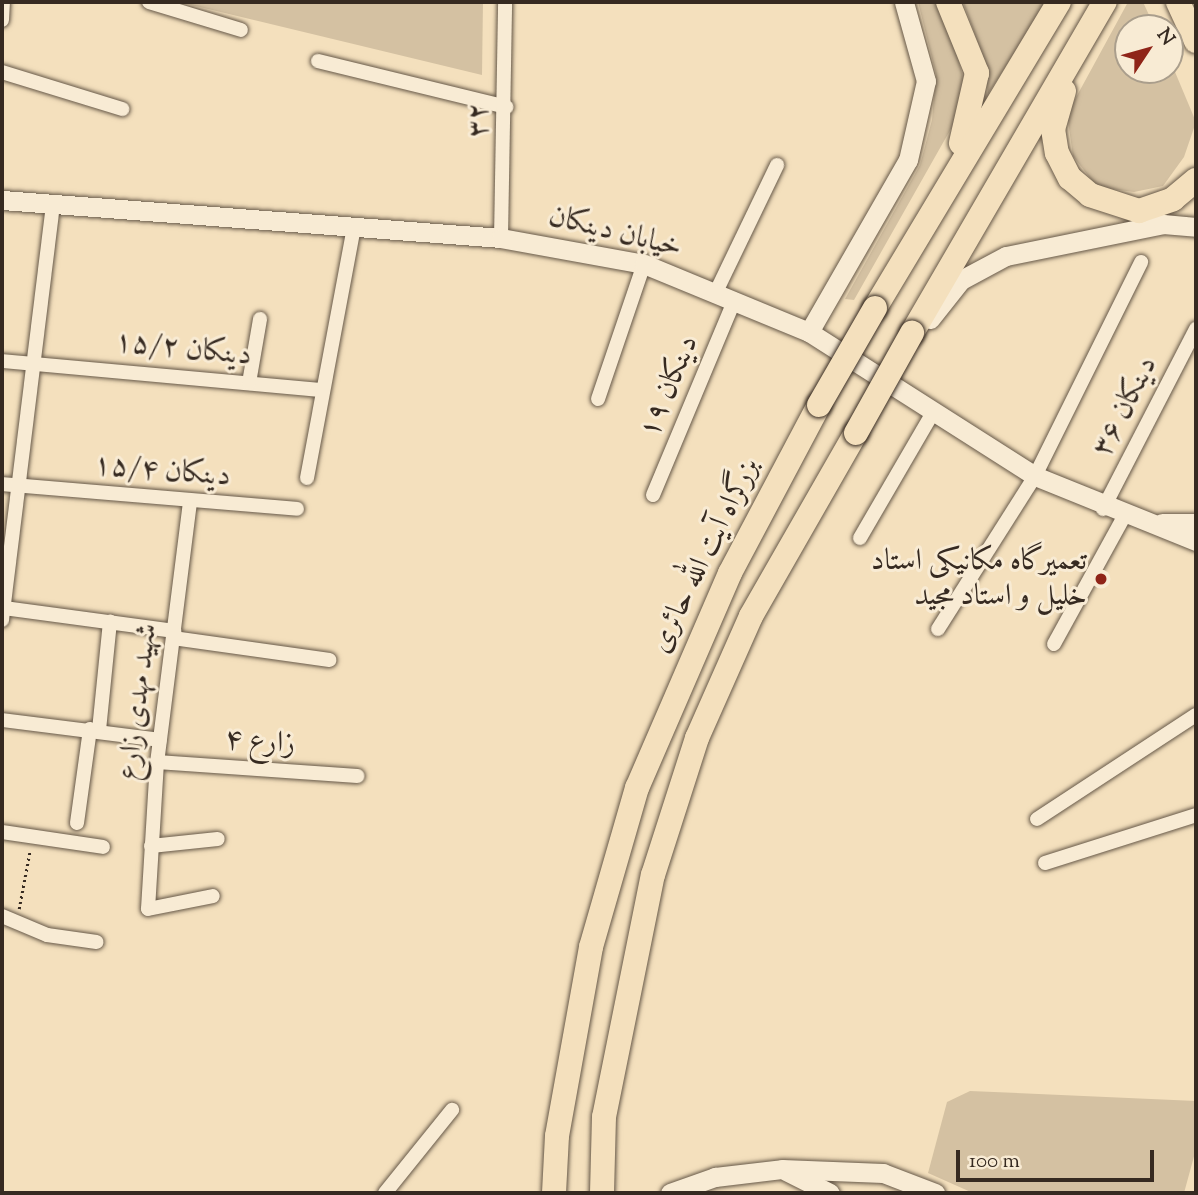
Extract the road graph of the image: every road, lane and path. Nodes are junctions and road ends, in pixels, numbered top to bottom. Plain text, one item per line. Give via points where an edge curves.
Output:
1 (3, 2) edge
2 (149, 2) edge
3 (505, 2) edge
4 (904, 2) edge
5 (948, 2) edge
6 (1059, 2) edge
7 (1105, 2) edge
8 (1178, 2) edge
9 (2, 20) edge
10 (241, 30) dead end
11 (1086, 34) junction
12 (1196, 41) edge
13 (318, 61) dead end
14 (2, 72) edge
15 (506, 107) junction
16 (122, 109) dead end
17 (777, 165) dead end
18 (1196, 180) edge
19 (941, 197) junction
20 (2, 200) edge
21 (53, 204) junction
22 (354, 227) junction
23 (1196, 228) edge
24 (501, 238) junction
25 (1141, 262) dead end
26 (644, 264) junction
27 (716, 292) junction
28 (735, 299) junction
29 (260, 319) dead end
30 (1196, 329) edge
31 (809, 332) junction
32 (2, 361) edge
33 (37, 362) junction
34 (889, 373) junction
35 (249, 383) junction
36 (323, 390) junction
37 (598, 399) dead end
38 (931, 416) junction
39 (1035, 476) junction
40 (307, 478) dead end
41 (2, 484) edge
42 (23, 485) junction
43 (653, 495) dead end
44 (190, 502) junction
45 (297, 509) dead end
46 (1103, 509) junction
47 (1125, 515) junction
48 (1196, 523) edge
49 (1154, 524) junction
50 (860, 538) dead end
51 (1196, 541) edge
52 (5, 581) edge
53 (3, 614) edge
54 (110, 622) junction
55 (938, 629) dead end
56 (173, 634) junction
57 (1054, 644) dead end
58 (329, 660) dead end
59 (1196, 715) edge
60 (2, 720) edge
61 (94, 730) junction
62 (160, 740) junction
63 (157, 762) junction
64 (358, 776) dead end
65 (1196, 815) edge
66 (1037, 819) dead end
67 (77, 823) dead end
68 (2, 832) edge
69 (218, 839) dead end
70 (32, 841) junction
71 (151, 846) junction
72 (103, 847) dead end
73 (1045, 863) dead end
74 (213, 896) dead end
75 (2, 916) edge
76 (16, 922) junction
77 (97, 942) dead end
78 (452, 1110) dead end
79 (782, 1169) junction
80 (385, 1193) edge
81 (554, 1193) edge
82 (602, 1193) edge
83 (670, 1193) edge
84 (830, 1193) edge
85 (935, 1193) edge

1 - 9 street
2 - 10 street
3 - 15 street, ۳۲
4 - 31 main road via 926,81 908,160
5 - 19 highway via 977,73 974,107
6 - 19 highway, بزرگراه آیت الله حائری
7 - 11 highway
8 - 12 highway
11 - 18 highway via 1053,128 1070,178 1105,204 1139,211 1173,199
11 - 34 highway, bridge
13 - 15 street
14 - 16 street
15 - 24 street, ۳۲
17 - 27 street
19 - 81 highway, بزرگراه آیت الله حائری, bridge via 819,405 730,573 637,788 591,947 557,1136
20 - 21 main road, خیابان دینکان
21 - 22 main road, خیابان دینکان
21 - 33 street
22 - 24 main road, خیابان دینکان
22 - 36 street
23 - 34 main road via 1163,224 981,267 961,280
24 - 26 main road, خیابان دینکان
25 - 39 street
26 - 27 main road, خیابان دینکان
26 - 37 street
27 - 28 main road, خیابان دینکان
28 - 31 main road, خیابان دینکان
28 - 43 street, ۱۹ دینکان
29 - 35 street
30 - 46 street, ۳۶ دینکان
31 - 38 main road, خیابان دینکان
32 - 33 street, ۱۵/۲ دینکان
33 - 35 street, ۱۵/۲ دینکان
33 - 42 street
34 - 82 highway, bridge via 751,616 697,737 653,875 604,1117
35 - 36 street, ۱۵/۲ دینکان
36 - 40 street
38 - 39 main road, خیابان دینکان
38 - 50 street
39 - 46 main road, خیابان دینکان
39 - 55 street
41 - 42 street, ۱۵/۴ دینکان
42 - 44 street, ۱۵/۴ دینکان
42 - 52 street
44 - 45 street, ۱۵/۴ دینکان
44 - 56 street, شهید مهدی زارع
46 - 47 main road, خیابان دینکان
47 - 49 main road, خیابان دینکان
47 - 57 street
48 - 49 main road
49 - 51 main road
52 - 53 street
53 - 54 street
54 - 56 street
54 - 61 street
56 - 58 street
56 - 62 street, شهید مهدی زارع
59 - 66 street
60 - 61 street
61 - 62 street
61 - 67 street
62 - 63 street, شهید مهدی زارع
63 - 64 street, ۴ زارع
63 - 71 street, شهید مهدی زارع
65 - 73 street
68 - 70 street
69 - 71 street
70 - 72 street
70 - 76 path
71 - 74 street, شهید مهدی زارع via 148,909
75 - 76 street
76 - 77 street via 47,935
78 - 80 street
79 - 83 main road via 715,1177
79 - 84 main road
79 - 85 main road via 883,1173

